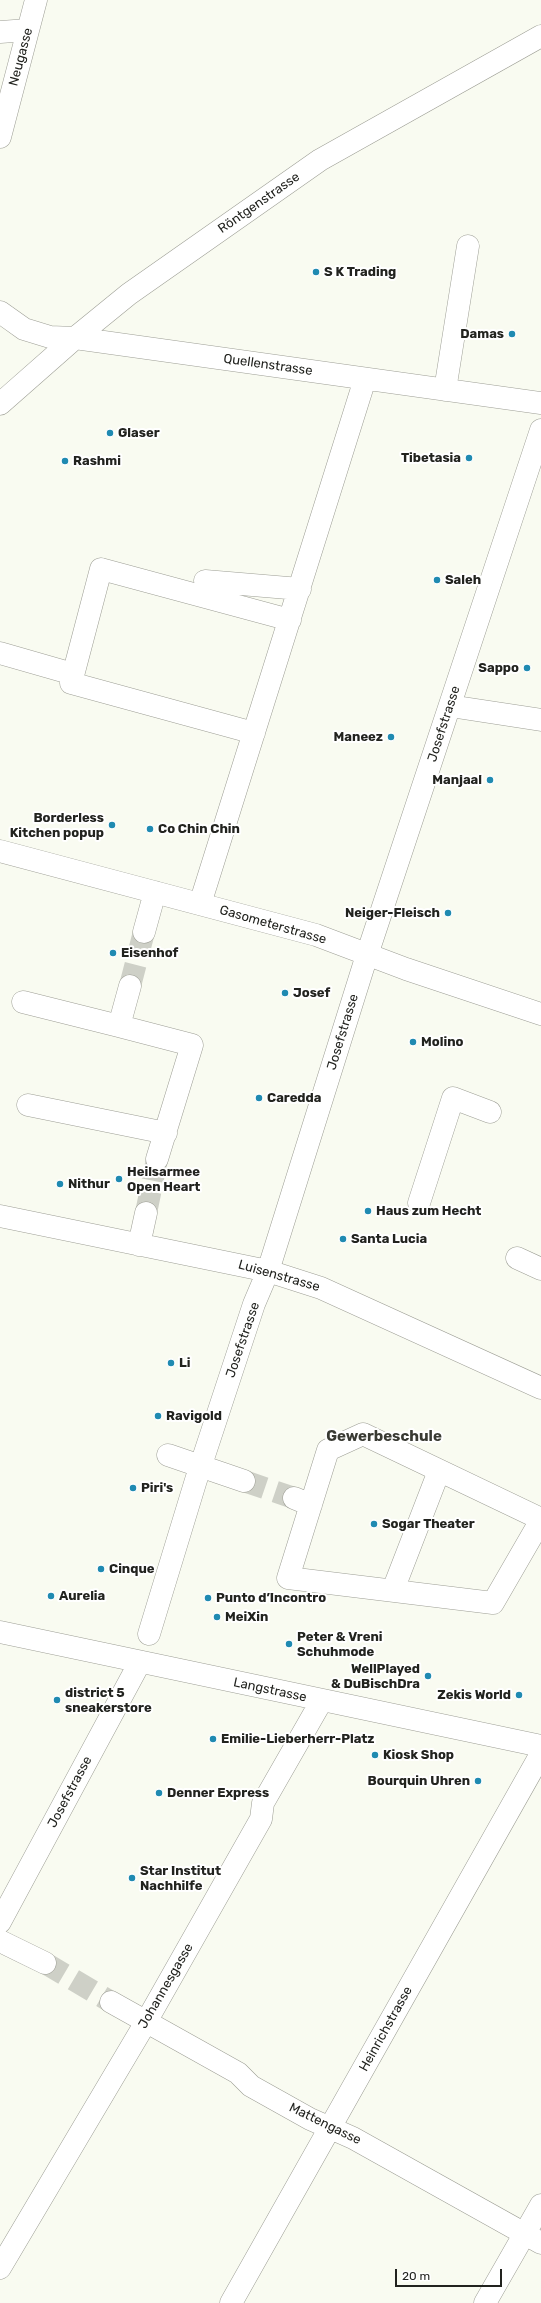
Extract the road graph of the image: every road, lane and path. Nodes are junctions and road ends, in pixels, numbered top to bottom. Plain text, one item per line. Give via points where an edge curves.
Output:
1 (36, 0) edge
2 (28, 30) junction
3 (0, 32) edge
4 (541, 36) edge
5 (0, 137) edge
6 (468, 246) dead end
7 (0, 312) edge
8 (75, 338) junction
9 (365, 379) junction
10 (445, 390) junction
11 (541, 403) edge
12 (0, 404) edge
13 (541, 430) edge
14 (206, 581) dead end
15 (300, 589) junction
16 (290, 620) junction
17 (0, 653) edge
18 (73, 674) junction
19 (450, 706) junction
20 (541, 720) edge
21 (254, 733) junction
22 (0, 851) edge
23 (155, 892) junction
24 (200, 904) junction
25 (144, 932) tunnel mouth
26 (367, 955) junction
27 (130, 986) tunnel mouth
28 (23, 1002) dead end
29 (541, 1014) edge
30 (119, 1026) junction
31 (28, 1105) dead end
32 (490, 1112) dead end
33 (166, 1133) junction
34 (157, 1159) tunnel mouth
35 (419, 1203) dead end
36 (146, 1213) tunnel mouth
37 (0, 1216) edge
38 (139, 1245) junction
39 (517, 1258) dead end
40 (541, 1269) edge
41 (268, 1271) junction
42 (541, 1388) edge
43 (168, 1455) dead end
44 (439, 1471) junction
45 (199, 1473) junction
46 (244, 1481) tunnel mouth
47 (541, 1519) edge
48 (393, 1590) junction
49 (0, 1632) edge
50 (149, 1634) dead end
51 (140, 1662) junction
52 (322, 1700) junction
53 (541, 1746) edge
54 (541, 1754) edge
55 (0, 1922) edge
56 (0, 1941) edge
57 (45, 1963) tunnel mouth
58 (111, 2002) tunnel mouth
59 (146, 2022) junction
60 (330, 2128) junction
61 (541, 2205) edge
62 (533, 2239) edge
63 (0, 2268) edge
64 (231, 2303) edge
65 (485, 2303) edge

1 - 2 street, Neugasse
2 - 3 street
2 - 5 street, Neugasse
4 - 8 street, Röntgenstrasse via 320,160 129,294
6 - 10 street
7 - 8 street, Quellenstrasse via 24,329 50,337
8 - 9 street, Quellenstrasse
8 - 12 street, Röntgenstrasse
9 - 10 street, Quellenstrasse
9 - 15 street
10 - 11 street, Quellenstrasse
13 - 19 street, Josefstrasse
14 - 15 street
15 - 16 street
16 - 18 street via 101,569
16 - 21 street
17 - 18 street
18 - 21 street via 71,683
19 - 20 street
19 - 26 street, Josefstrasse
21 - 24 street
22 - 23 street, Gasometerstrasse
23 - 24 street, Gasometerstrasse
23 - 25 street
24 - 26 street, Gasometerstrasse via 316,935
26 - 29 street, Gasometerstrasse
26 - 41 street, Josefstrasse
27 - 30 street
28 - 30 street
30 - 33 street via 192,1045
31 - 33 street
32 - 35 street via 453,1098
33 - 34 street
36 - 38 street
37 - 38 street, Luisenstrasse
38 - 41 street, Luisenstrasse
39 - 40 street
41 - 42 street, Luisenstrasse via 320,1288
41 - 45 street, Josefstrasse via 254,1304
43 - 45 street
44 - 47 street
44 - 48 street
44 - 48 street via 363,1434 328,1450 303,1501 288,1578
45 - 46 street
45 - 50 street, Josefstrasse
47 - 48 street via 493,1603
49 - 51 street, Langstrasse
51 - 52 street, Langstrasse
51 - 55 street, Josefstrasse
52 - 53 street, Langstrasse
52 - 59 street, Johannesgasse via 263,1803 261,1819
54 - 60 street, Heinrichstrasse
56 - 57 street
58 - 59 street, Mattengasse
59 - 60 street, Mattengasse via 238,2073 251,2086
59 - 63 street, Johannesgasse
60 - 62 street, Mattengasse via 353,2138
60 - 64 street, Heinrichstrasse
61 - 62 street
62 - 65 street

